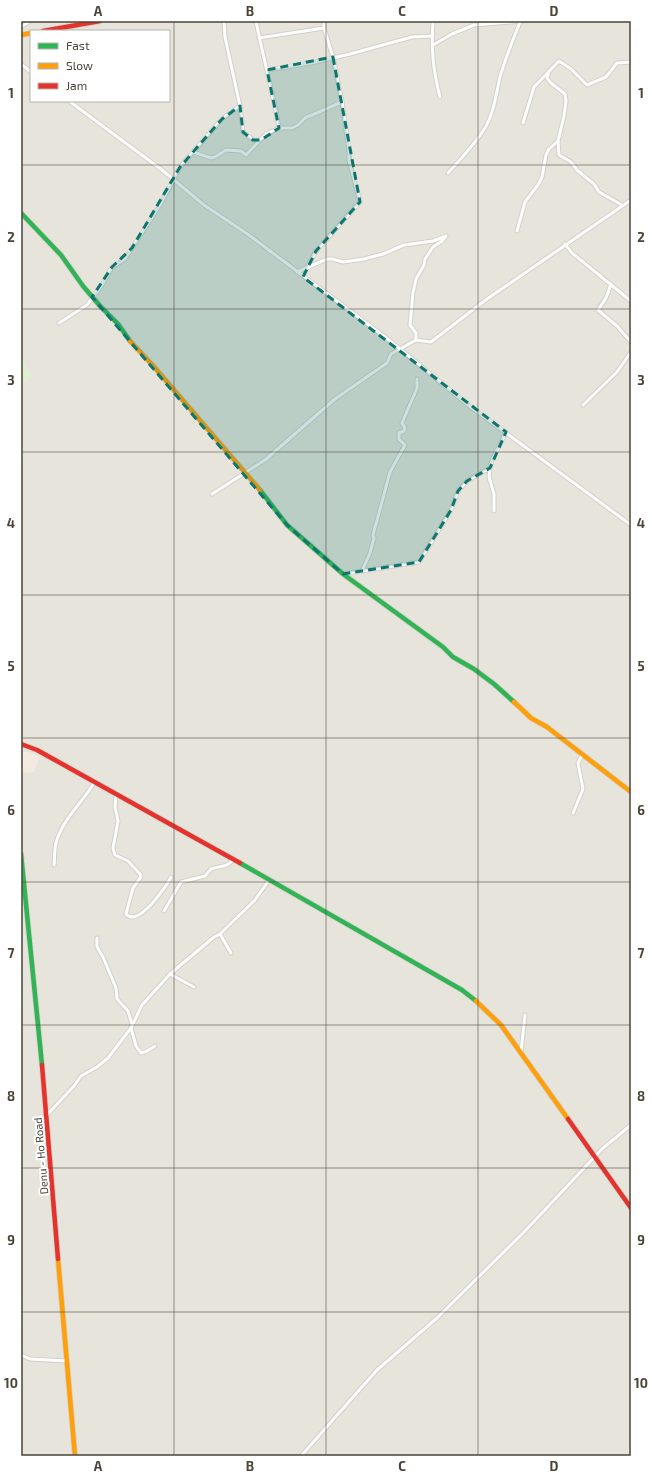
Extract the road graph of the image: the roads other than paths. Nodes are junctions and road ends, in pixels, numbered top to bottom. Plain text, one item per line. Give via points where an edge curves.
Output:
1 (30, 21) edge
2 (100, 21) edge
3 (224, 21) edge
4 (256, 21) edge
5 (324, 21) edge
6 (433, 21) edge
7 (81, 22) edge
8 (522, 22) edge
9 (21, 27) edge
10 (324, 28) junction
11 (47, 30) edge
12 (432, 36) junction
13 (259, 38) junction
14 (433, 45) junction
15 (333, 57) junction
16 (631, 62) edge
17 (21, 64) edge
18 (267, 70) junction
19 (30, 71) edge
20 (549, 71) junction
21 (440, 97) dead end
22 (70, 102) edge
23 (342, 102) junction
24 (240, 106) junction
25 (523, 123) dead end
26 (279, 128) junction
27 (261, 140) junction
28 (558, 141) junction
29 (193, 152) junction
30 (448, 172) dead end
31 (173, 180) junction
32 (631, 200) edge
33 (622, 205) junction
34 (21, 213) edge
35 (518, 231) dead end
36 (565, 244) junction
37 (307, 268) junction
38 (297, 272) junction
39 (611, 284) junction
40 (92, 297) junction
41 (631, 301) edge
42 (59, 322) dead end
43 (416, 340) junction
44 (631, 342) edge
45 (400, 349) junction
46 (631, 352) edge
47 (416, 379) dead end
48 (583, 406) dead end
49 (506, 432) junction
50 (490, 468) junction
51 (245, 472) junction
52 (212, 494) dead end
53 (494, 510) dead end
54 (631, 525) edge
55 (362, 571) junction
56 (343, 574) junction
57 (21, 744) edge
58 (582, 755) junction
59 (94, 783) junction
60 (631, 792) edge
61 (116, 795) junction
62 (573, 812) dead end
63 (21, 854) edge
64 (234, 859) junction
65 (54, 865) dead end
66 (171, 877) dead end
67 (269, 880) junction
68 (164, 911) dead end
69 (220, 934) junction
70 (97, 938) dead end
71 (231, 953) dead end
72 (170, 974) junction
73 (194, 987) dead end
74 (525, 1015) dead end
75 (132, 1027) junction
76 (155, 1046) dead end
77 (521, 1052) junction
78 (46, 1116) junction
79 (631, 1124) edge
80 (595, 1157) junction
81 (631, 1208) edge
82 (21, 1355) edge
83 (67, 1361) junction
84 (75, 1456) edge
85 (301, 1456) edge

1 - 9 street
2 - 7 street
3 - 24 street
4 - 13 street
5 - 10 street
6 - 12 street
7 - 11 street
8 - 14 street via 474,25
8 - 30 street via 505,62 485,128
10 - 13 street
10 - 15 street
12 - 14 street
12 - 15 street via 412,37
13 - 18 street
14 - 21 street via 433,69
15 - 18 street
15 - 23 street
16 - 20 street via 617,63 606,77 587,85 559,61
17 - 19 street
18 - 26 street
20 - 25 street via 534,87
20 - 28 street via 547,78 565,94 566,101
22 - 31 street
23 - 26 street via 305,118 292,128
23 - 37 street via 349,160 360,202 316,251
24 - 27 street via 243,132 253,140
24 - 29 street via 222,119
26 - 27 street via 266,134
27 - 29 street via 246,155 241,151 226,150 211,158
28 - 33 street via 559,155 571,162 599,192
28 - 35 street via 549,149 542,177 525,202
29 - 31 street
31 - 38 street
31 - 40 street via 125,259 112,267
32 - 33 street
33 - 36 street
34 - 40 street via 61,255
36 - 39 street via 572,253
36 - 43 street via 487,298 431,342
37 - 38 street
37 - 43 street via 332,259 343,262 364,259 404,245 446,236 433,247 416,279 410,325 416,334
38 - 45 street
39 - 41 street
39 - 44 street via 598,310
40 - 42 street via 87,305
40 - 51 street
43 - 45 street
45 - 49 street via 468,405
45 - 51 street via 390,354 387,363 335,399 265,460
46 - 48 street via 617,372
47 - 55 street via 417,388 402,423 405,428 399,433 399,439 404,445 390,472 376,520 374,538
49 - 50 street
49 - 54 street
50 - 53 street
50 - 55 street via 467,481 458,491 451,510 419,562
51 - 52 street
51 - 56 street via 287,525
55 - 56 street
56 - 58 street via 453,657 494,684 531,718 547,727
57 - 59 street via 37,750
58 - 60 street
58 - 62 street via 578,763 584,789
59 - 61 street
59 - 65 street via 69,816 58,838
61 - 64 street
61 - 66 street via 118,821 114,852 128,861 141,877 133,888 127,916 134,917 149,907
63 - 78 street, Denu - Ho Road via 37,1000
64 - 67 street
64 - 68 street via 229,865 211,869 205,876 181,882
67 - 69 street via 251,904
67 - 77 street via 462,990 491,1014
69 - 71 street
69 - 72 street
70 - 75 street via 97,947 116,988 117,999 128,1011
72 - 73 street
72 - 75 street via 142,1005
74 - 77 street
75 - 76 street via 136,1046 141,1053
75 - 78 street via 108,1058 81,1076
77 - 80 street
78 - 83 street, Denu - Ho Road
79 - 80 street
80 - 81 street
80 - 85 street via 525,1232 436,1318 377,1370
82 - 83 street via 30,1359
83 - 84 street, Denu - Ho Road

